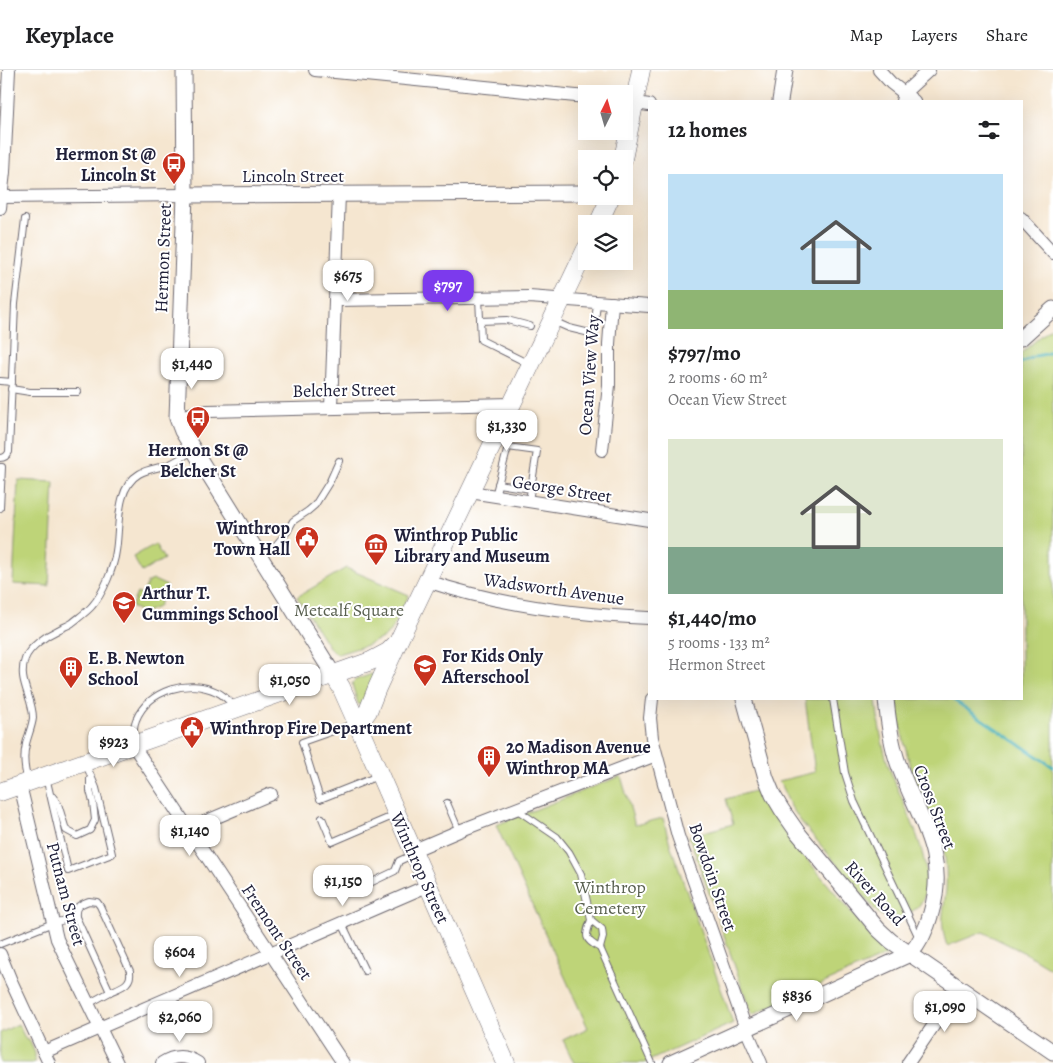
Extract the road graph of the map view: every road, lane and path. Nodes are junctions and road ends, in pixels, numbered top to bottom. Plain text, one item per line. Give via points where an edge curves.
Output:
1 (9, 70) edge
2 (184, 70) edge
3 (315, 70) edge
4 (641, 70) edge
5 (785, 70) edge
6 (879, 70) edge
7 (929, 70) edge
8 (578, 96) edge
9 (903, 97) edge
10 (780, 100) edge
11 (636, 103) edge
12 (625, 150) edge
13 (578, 192) edge
14 (339, 194) junction
15 (185, 195) junction
16 (0, 201) edge
17 (26, 219) dead end
18 (1023, 220) edge
19 (1053, 253) edge
20 (578, 266) edge
21 (479, 298) junction
22 (335, 300) junction
23 (562, 300) junction
24 (597, 302) junction
25 (612, 303) junction
26 (648, 306) edge
27 (1053, 309) edge
28 (480, 321) junction
29 (552, 321) junction
30 (530, 326) dead end
31 (1023, 336) edge
32 (531, 365) junction
33 (0, 380) edge
34 (12, 385) junction
35 (78, 392) dead end
36 (512, 404) junction
37 (331, 408) junction
38 (177, 418) junction
39 (194, 450) junction
40 (602, 450) dead end
41 (0, 458) edge
42 (486, 458) junction
43 (339, 461) dead end
44 (503, 466) junction
45 (0, 467) edge
46 (496, 490) junction
47 (470, 492) junction
48 (530, 495) junction
49 (0, 508) edge
50 (648, 520) edge
51 (259, 555) junction
52 (428, 581) junction
53 (648, 618) edge
54 (399, 640) junction
55 (333, 674) junction
56 (652, 700) edge
57 (744, 700) edge
58 (832, 700) edge
59 (886, 700) edge
60 (236, 708) junction
61 (357, 723) junction
62 (133, 745) junction
63 (656, 755) junction
64 (88, 769) junction
65 (379, 775) junction
66 (46, 776) junction
67 (24, 783) junction
68 (0, 792) edge
69 (51, 794) junction
70 (271, 794) dead end
71 (447, 803) dead end
72 (516, 809) junction
73 (397, 815) junction
74 (322, 818) dead end
75 (188, 829) junction
76 (459, 830) junction
77 (413, 852) junction
78 (370, 883) dead end
79 (427, 886) junction
80 (76, 918) junction
81 (591, 920) junction
82 (53, 923) junction
83 (342, 923) junction
84 (920, 941) junction
85 (0, 944) edge
86 (600, 948) junction
87 (0, 954) edge
88 (271, 954) junction
89 (910, 954) junction
90 (365, 971) dead end
91 (959, 988) junction
92 (110, 992) junction
93 (88, 1004) junction
94 (99, 1027) junction
95 (746, 1029) junction
96 (1053, 1052) edge
97 (47, 1058) edge
98 (117, 1063) edge
99 (162, 1063) edge
100 (198, 1063) edge
101 (343, 1063) edge
102 (506, 1063) edge
103 (652, 1063) edge
104 (671, 1063) edge
105 (761, 1063) edge
106 (908, 1063) edge

1 - 16 street
2 - 15 street, Hermon Street
3 - 8 street
4 - 11 main road
5 - 10 street
6 - 9 street
7 - 9 street
11 - 12 main road
13 - 14 street, Lincoln Street
14 - 15 street, Lincoln Street
14 - 22 street
15 - 16 street, Lincoln Street
15 - 38 street, Hermon Street
17 - 34 lane via 15,304
18 - 19 street
20 - 23 main road
21 - 22 street
21 - 23 street
21 - 28 lane
22 - 37 street
23 - 24 street
23 - 29 main road
24 - 25 street
24 - 29 lane via 594,334
25 - 26 street
25 - 40 street, Ocean View Way via 609,386
27 - 31 street
28 - 30 lane via 507,320
28 - 32 lane via 481,340
29 - 32 main road
32 - 36 main road
33 - 34 lane
34 - 35 lane via 30,392
34 - 41 lane via 9,452 5,458
36 - 37 street, Belcher Street
36 - 42 main road
37 - 38 street, Belcher Street via 208,411
38 - 39 street, Hermon Street
39 - 51 street, Hermon Street
39 - 67 lane via 169,464 139,474 130,482 121,507 114,561 93,606 27,652 23,678 32,718 24,757
42 - 44 lane
42 - 47 main road
43 - 51 lane via 315,505 294,521 276,545
44 - 46 lane
44 - 48 lane via 508,447 537,451
45 - 49 lane
46 - 47 street, George Street
46 - 48 street, George Street
47 - 52 main road
48 - 50 street, George Street
51 - 55 street, Hermon Street
52 - 53 street, Wadsworth Avenue via 476,596 521,605
52 - 54 main road
54 - 55 main road via 381,656
54 - 61 main road via 368,711
55 - 60 main road
55 - 61 main road, Winthrop Street
56 - 63 street, Bowdoin Street via 650,724
57 - 89 street, River Road via 766,778 782,810 878,929
58 - 84 lane via 849,787
59 - 84 street, Cross Street via 897,760 935,858 936,894
60 - 62 main road
60 - 62 lane via 212,689 190,686 165,691 139,714 134,726
61 - 65 main road, Winthrop Street
61 - 65 lane via 302,742 320,799
62 - 64 main road
62 - 75 street, Fremont Street
63 - 72 street
63 - 95 street, Bowdoin Street via 682,848
64 - 66 main road
64 - 69 lane via 95,820 90,830 77,836 66,830 58,804
64 - 69 lane via 96,788 112,854 68,871
65 - 73 main road, Winthrop Street
66 - 67 main road
66 - 69 lane
67 - 68 main road
67 - 82 street, Putnam Street
70 - 75 street
71 - 76 lane
72 - 76 street
72 - 81 lane via 557,836 569,852 581,874
73 - 74 lane via 332,842
73 - 77 main road, Winthrop Street
75 - 88 street, Fremont Street
76 - 77 street
77 - 78 lane via 399,860 395,872
77 - 79 main road, Winthrop Street
79 - 83 street
79 - 102 main road, Winthrop Street
80 - 82 lane
80 - 92 lane
80 - 92 lane via 78,906 89,901 97,902 129,968 131,977 128,982
81 - 86 lane via 602,929 604,938
81 - 86 lane via 587,938
82 - 85 lane
82 - 93 street, Putnam Street via 59,944
83 - 88 street
83 - 90 lane
84 - 89 street, Cross Street
86 - 103 lane
87 - 97 street
88 - 94 street
88 - 101 street, Fremont Street
89 - 91 street, River Road
89 - 95 street
91 - 96 street, River Road
91 - 106 street
92 - 93 lane
93 - 94 street, Putnam Street
94 - 97 street
94 - 98 street, Putnam Street
95 - 104 street
95 - 105 street, Bowdoin Street
99 - 100 street via 178,1057

